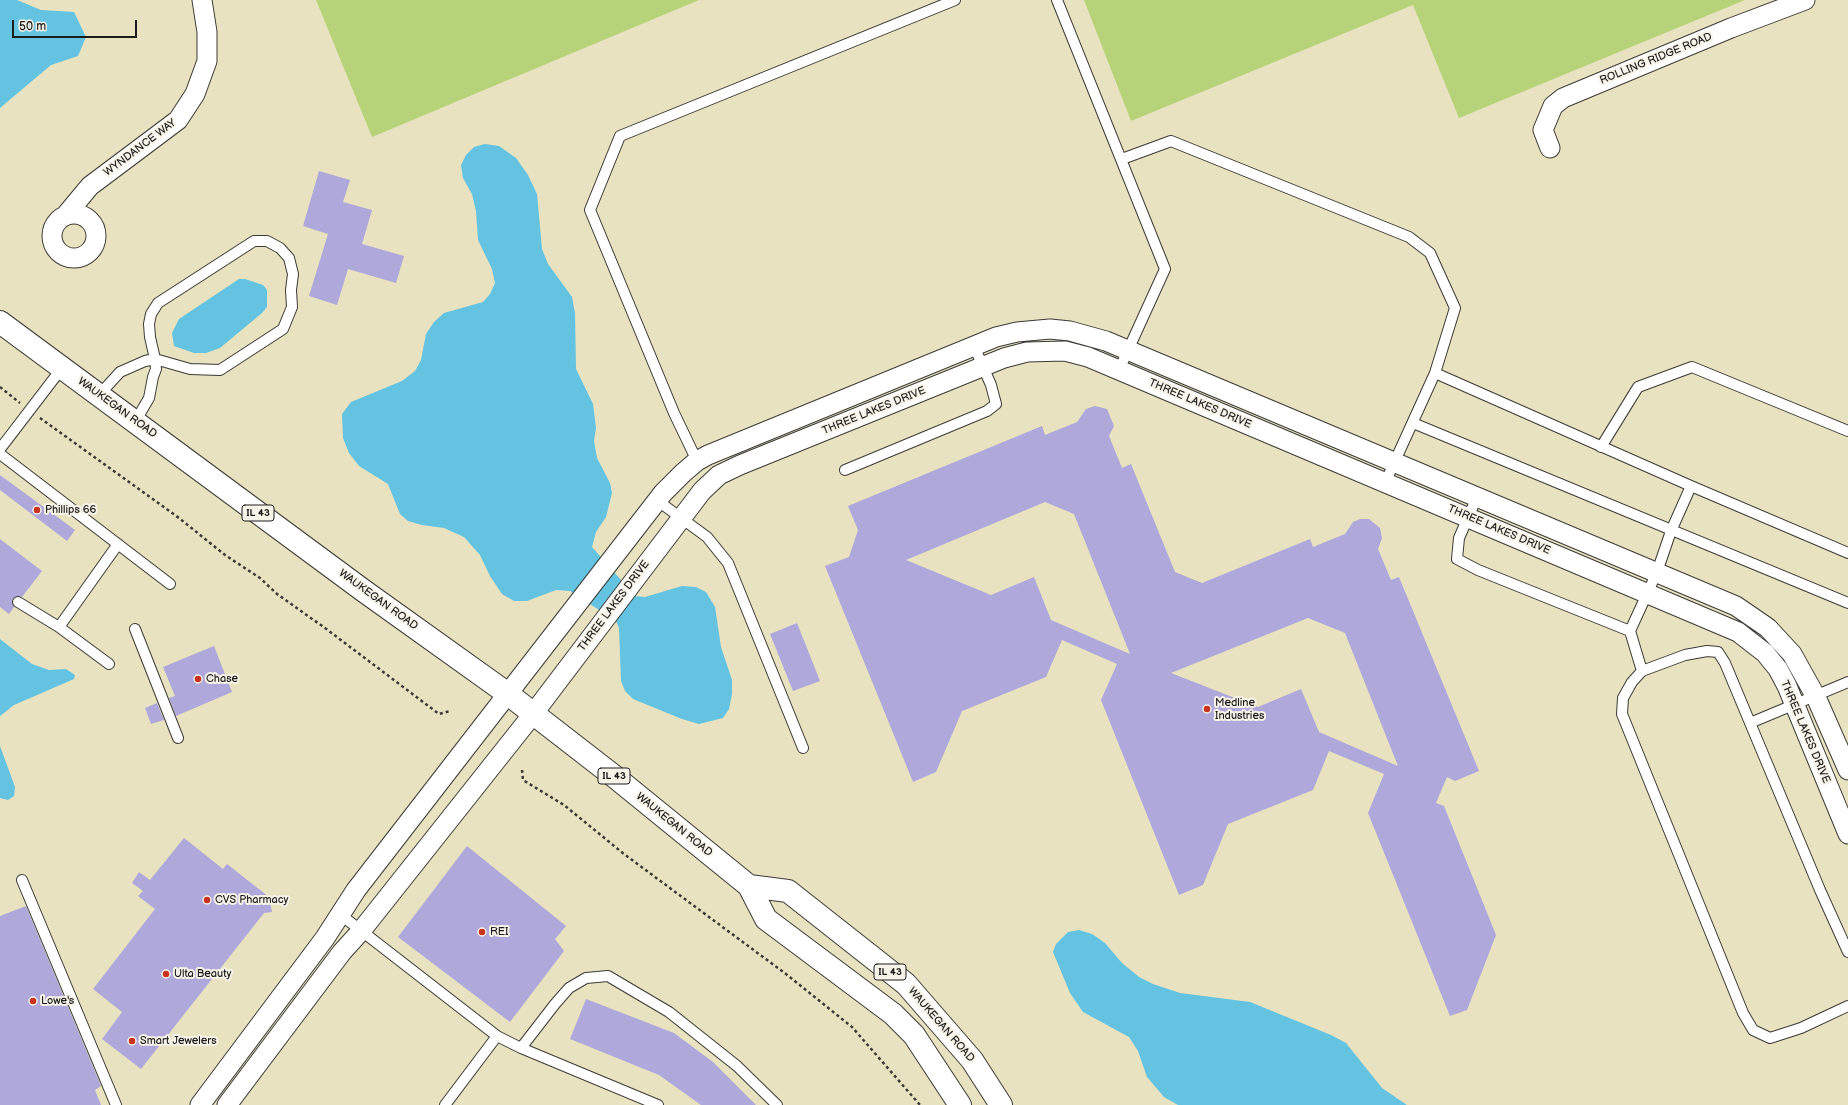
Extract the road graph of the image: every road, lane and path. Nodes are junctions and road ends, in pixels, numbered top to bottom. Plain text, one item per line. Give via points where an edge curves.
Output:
1 (202, 0) edge
2 (955, 0) edge
3 (1057, 0) edge
4 (1805, 0) edge
5 (1550, 148) dead end
6 (1122, 159) junction
7 (65, 216) dead end
8 (0, 322) edge
9 (974, 346) junction
10 (1128, 350) junction
11 (155, 359) junction
12 (983, 366) junction
13 (62, 368) junction
14 (1119, 370) junction
15 (1435, 373) junction
16 (0, 387) edge
17 (99, 395) junction
18 (30, 410) junction
19 (135, 422) junction
20 (1413, 423) junction
21 (1848, 431) edge
22 (1601, 447) junction
23 (0, 449) edge
24 (0, 454) edge
25 (697, 461) junction
26 (1395, 463) junction
27 (845, 470) dead end
28 (1386, 483) junction
29 (1692, 486) junction
30 (1477, 497) junction
31 (658, 501) junction
32 (1467, 517) junction
33 (680, 519) junction
34 (1672, 531) junction
35 (118, 544) junction
36 (1848, 553) edge
37 (1657, 572) junction
38 (170, 584) dead end
39 (1647, 592) junction
40 (18, 602) dead end
41 (1848, 603) edge
42 (59, 627) junction
43 (135, 629) dead end
44 (1630, 631) junction
45 (109, 664) dead end
46 (1642, 671) junction
47 (1848, 682) edge
48 (508, 694) junction
49 (1816, 697) junction
50 (1794, 704) junction
51 (450, 711) dead end
52 (533, 714) junction
53 (1750, 724) junction
54 (178, 738) dead end
55 (803, 748) dead end
56 (522, 770) dead end
57 (1848, 770) edge
58 (1848, 834) edge
59 (22, 880) dead end
60 (749, 886) junction
61 (341, 915) junction
62 (361, 931) junction
63 (1848, 952) edge
64 (1848, 1006) edge
65 (497, 1036) junction
66 (521, 1048) junction
67 (116, 1105) edge
68 (200, 1105) edge
69 (227, 1105) edge
70 (445, 1105) edge
71 (658, 1105) edge
72 (777, 1105) edge
73 (920, 1105) edge
74 (960, 1105) edge
75 (1000, 1105) edge

1 - 7 street, WYNDANCE WAY via 207,32 206,61 195,94 178,120 90,186
2 - 25 lane via 620,136 590,210 674,413
3 - 6 lane
4 - 5 street, ROLLING RIDGE ROAD via 1563,98 1553,106 1543,130
6 - 10 lane via 1165,269
6 - 15 lane via 1171,141 1409,238 1430,253 1454,308
8 - 13 main road, WAUKEGAN ROAD / IL 43
9 - 10 street, THREE LAKES DRIVE via 1017,332 1050,329 1070,331
9 - 12 lane
9 - 25 street, THREE LAKES DRIVE
10 - 14 lane
10 - 26 street, THREE LAKES DRIVE
11 - 11 lane via 149,324 151,314 158,303 254,241 268,241 280,248 289,258 293,274 292,307 283,329 220,370 184,368
11 - 17 lane via 120,372
11 - 19 lane via 156,369 149,398
12 - 14 street, THREE LAKES DRIVE via 1027,352 1064,351
12 - 27 lane via 996,404
12 - 33 street, THREE LAKES DRIVE via 719,475 702,491
13 - 17 main road, WAUKEGAN ROAD / IL 43
13 - 18 lane
14 - 28 street, THREE LAKES DRIVE
15 - 20 lane
15 - 22 lane
16 - 18 path
17 - 19 main road, WAUKEGAN ROAD / IL 43
18 - 23 lane
18 - 51 path via 179,518 225,555 260,578 277,594 439,714
19 - 48 main road, WAUKEGAN ROAD / IL 43
20 - 26 lane
20 - 34 lane
21 - 22 lane via 1692,367 1638,387
22 - 29 lane
24 - 35 lane
25 - 31 street, THREE LAKES DRIVE
26 - 28 lane
26 - 30 street, THREE LAKES DRIVE
28 - 32 street, THREE LAKES DRIVE
29 - 34 lane
29 - 36 lane
30 - 32 lane
30 - 37 street, THREE LAKES DRIVE
31 - 33 lane
31 - 48 street, THREE LAKES DRIVE
32 - 39 street, THREE LAKES DRIVE
32 - 44 lane via 1459,538 1457,560
33 - 52 street, THREE LAKES DRIVE
33 - 55 lane via 707,537 728,563
34 - 37 lane
34 - 41 lane
35 - 38 lane
35 - 42 lane
37 - 39 lane
37 - 49 street, THREE LAKES DRIVE via 1736,606 1768,628 1792,654
39 - 44 lane
39 - 50 street, THREE LAKES DRIVE via 1722,624 1753,643 1778,669
40 - 42 lane
42 - 45 lane
43 - 54 lane
44 - 46 lane
46 - 53 lane via 1685,655 1718,652
46 - 64 lane via 1623,698 1622,714 1742,1013 1753,1030 1770,1038 1801,1028
47 - 49 lane
48 - 52 main road, WAUKEGAN ROAD / IL 43
48 - 61 street, THREE LAKES DRIVE via 356,890
49 - 50 lane
49 - 57 street, THREE LAKES DRIVE
50 - 53 lane
50 - 58 street, THREE LAKES DRIVE
52 - 60 main road, WAUKEGAN ROAD / IL 43 via 615,776
52 - 62 street, THREE LAKES DRIVE
53 - 63 lane
56 - 73 path via 523,780 564,805 852,1027
59 - 67 lane
60 - 74 main road, WAUKEGAN ROAD / IL 43 via 766,919 893,1014 914,1035
60 - 75 main road, WAUKEGAN ROAD / IL 43 via 788,891 906,984 972,1060
61 - 62 lane
61 - 68 street, THREE LAKES DRIVE
62 - 65 lane
62 - 69 street, THREE LAKES DRIVE via 342,952
65 - 66 lane
65 - 70 lane
66 - 71 lane
66 - 72 lane via 569,988 586,978 608,976 669,1012 737,1066

